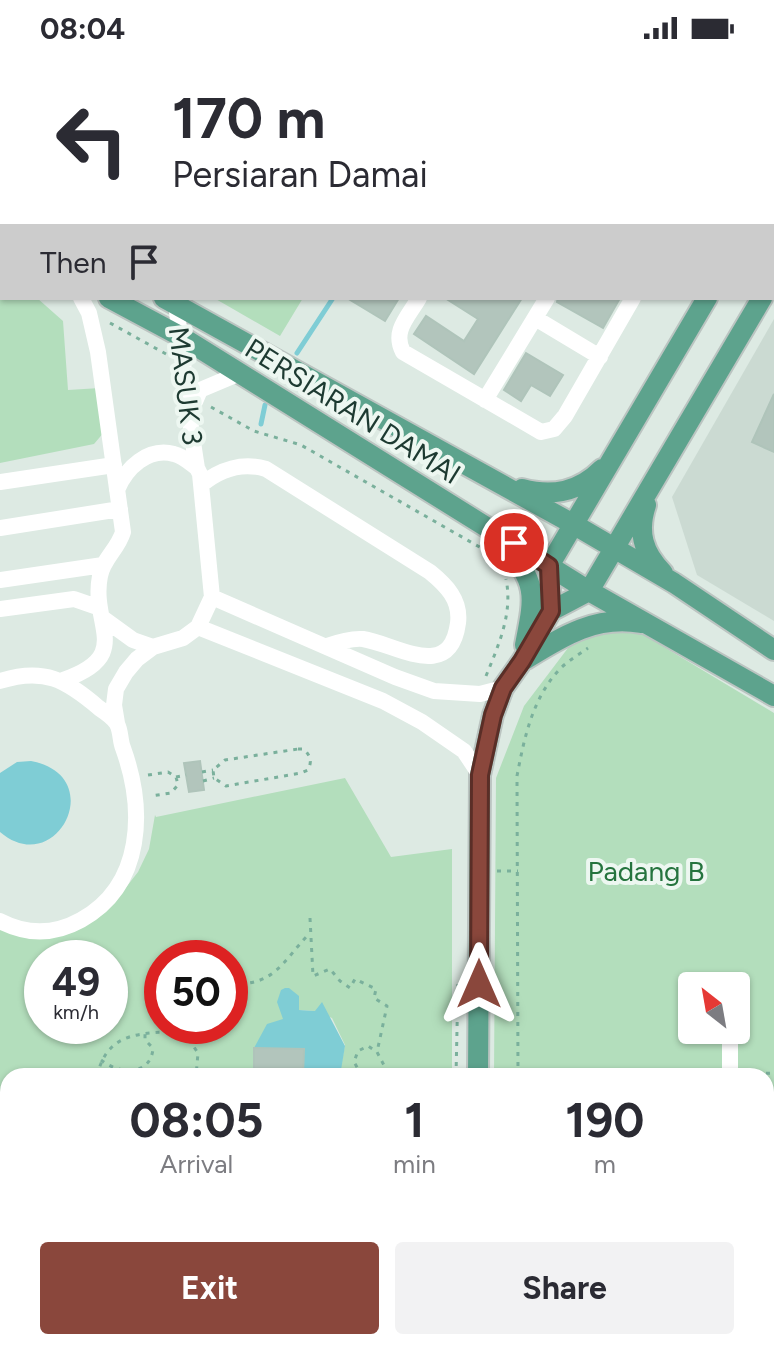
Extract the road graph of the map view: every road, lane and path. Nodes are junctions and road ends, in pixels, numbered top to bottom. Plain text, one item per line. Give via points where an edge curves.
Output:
1 (82, 300) edge
2 (113, 300) edge
3 (418, 300) edge
4 (546, 300) edge
5 (632, 300) edge
6 (706, 300) edge
7 (761, 300) edge
8 (170, 301) edge
9 (535, 318) junction
10 (180, 336) junction
11 (600, 357) junction
12 (238, 374) junction
13 (485, 400) junction
14 (189, 417) junction
15 (609, 461) junction
16 (114, 465) junction
17 (197, 468) junction
18 (0, 482) edge
19 (654, 482) junction
20 (499, 483) junction
21 (201, 485) junction
22 (117, 490) junction
23 (120, 509) junction
24 (573, 524) junction
25 (0, 528) edge
26 (491, 528) junction
27 (614, 550) junction
28 (103, 565) junction
29 (549, 566) junction
30 (0, 580) edge
31 (674, 583) junction
32 (589, 591) junction
33 (212, 597) junction
34 (0, 609) edge
35 (551, 611) junction
36 (102, 614) junction
37 (646, 624) junction
38 (198, 627) junction
39 (591, 645) dead end
40 (327, 646) junction
41 (153, 647) junction
42 (774, 650) edge
43 (402, 652) junction
44 (522, 661) junction
45 (395, 677) junction
46 (63, 680) junction
47 (0, 681) edge
48 (503, 688) junction
49 (774, 696) edge
50 (117, 723) junction
51 (213, 770) junction
52 (202, 772) dead end
53 (186, 775) dead end
54 (480, 775) junction
55 (132, 777) junction
56 (176, 777) junction
57 (214, 778) junction
58 (203, 781) dead end
59 (188, 783) dead end
60 (178, 785) junction
61 (136, 799) junction
62 (310, 918) dead end
63 (0, 921) edge
64 (310, 933) junction
65 (248, 983) edge
66 (144, 1033) edge
67 (149, 1044) edge
68 (193, 1044) edge
69 (730, 1044) edge
70 (377, 1052) junction
71 (101, 1060) junction
72 (99, 1068) edge
73 (110, 1068) edge
74 (139, 1068) edge
75 (197, 1068) edge
76 (357, 1068) edge
77 (385, 1068) edge
78 (478, 1068) edge
79 (518, 1068) edge
80 (730, 1068) edge

1 - 16 street via 98,352
2 - 10 main road, PERSIARAN DAMAI
3 - 13 street via 399,331 403,352
4 - 9 street
5 - 11 street
6 - 15 main road
7 - 19 main road
8 - 10 street, MASUK 3
8 - 20 main road, PERSIARAN DAMAI
9 - 11 street
9 - 13 street
10 - 12 main road, PERSIARAN DAMAI
10 - 14 street, MASUK 3
11 - 13 street via 554,429 541,432
12 - 14 street via 200,390
12 - 26 main road, PERSIARAN DAMAI
14 - 17 street, MASUK 3
15 - 20 main road via 594,478 560,493 544,495
15 - 24 main road
16 - 18 street
16 - 22 street
17 - 21 street, MASUK 3
17 - 22 street via 175,454 151,455 130,467
19 - 27 main road
19 - 31 main road via 640,522 642,538 654,564
20 - 24 main road, PERSIARAN DAMAI
21 - 33 street, MASUK 3
21 - 43 street via 241,466 266,469 430,572 451,592 459,618 453,642 432,657
22 - 23 street
23 - 25 street
23 - 28 street via 121,541
24 - 27 main road, PERSIARAN DAMAI
24 - 29 main road
26 - 29 main road, PERSIARAN DAMAI
26 - 44 main road via 532,587 534,603
27 - 31 main road, PERSIARAN DAMAI
27 - 32 main road
28 - 30 street
28 - 36 street
29 - 32 main road, PERSIARAN DAMAI
29 - 35 main road
31 - 42 main road, PERSIARAN DAMAI
32 - 35 main road
32 - 37 main road, PERSIARAN DAMAI
33 - 38 street
33 - 40 street
34 - 36 street via 74,599
35 - 44 main road
36 - 41 street via 133,640
36 - 46 street via 104,650 94,664
37 - 44 main road via 593,624
37 - 49 main road, PERSIARAN DAMAI
38 - 41 street
38 - 54 street via 383,701 449,739
39 - 79 path via 558,671 544,691 526,729 517,776
40 - 43 street via 361,639
40 - 45 street
41 - 50 street via 137,659 116,689
43 - 45 street
44 - 48 main road
45 - 48 street via 449,693
46 - 47 street via 31,675
46 - 50 street
48 - 54 main road
50 - 55 street
51 - 52 path
51 - 57 path
51 - 57 path via 225,760 298,749 304,749 311,763 301,773 226,786
53 - 56 path
54 - 78 main road
55 - 56 path via 168,772
55 - 61 street
56 - 60 path
57 - 58 path
59 - 60 path
60 - 61 path via 171,793
61 - 63 street via 130,863 116,892 93,914 43,933
62 - 64 path
64 - 65 path via 283,967
64 - 70 path via 313,976 330,969 350,988 355,979 376,989 374,998 387,1006
66 - 71 path via 123,1038
67 - 74 path via 152,1057
68 - 75 path
69 - 80 street
70 - 76 path via 368,1046 358,1051
70 - 77 path
71 - 72 path
71 - 73 path

